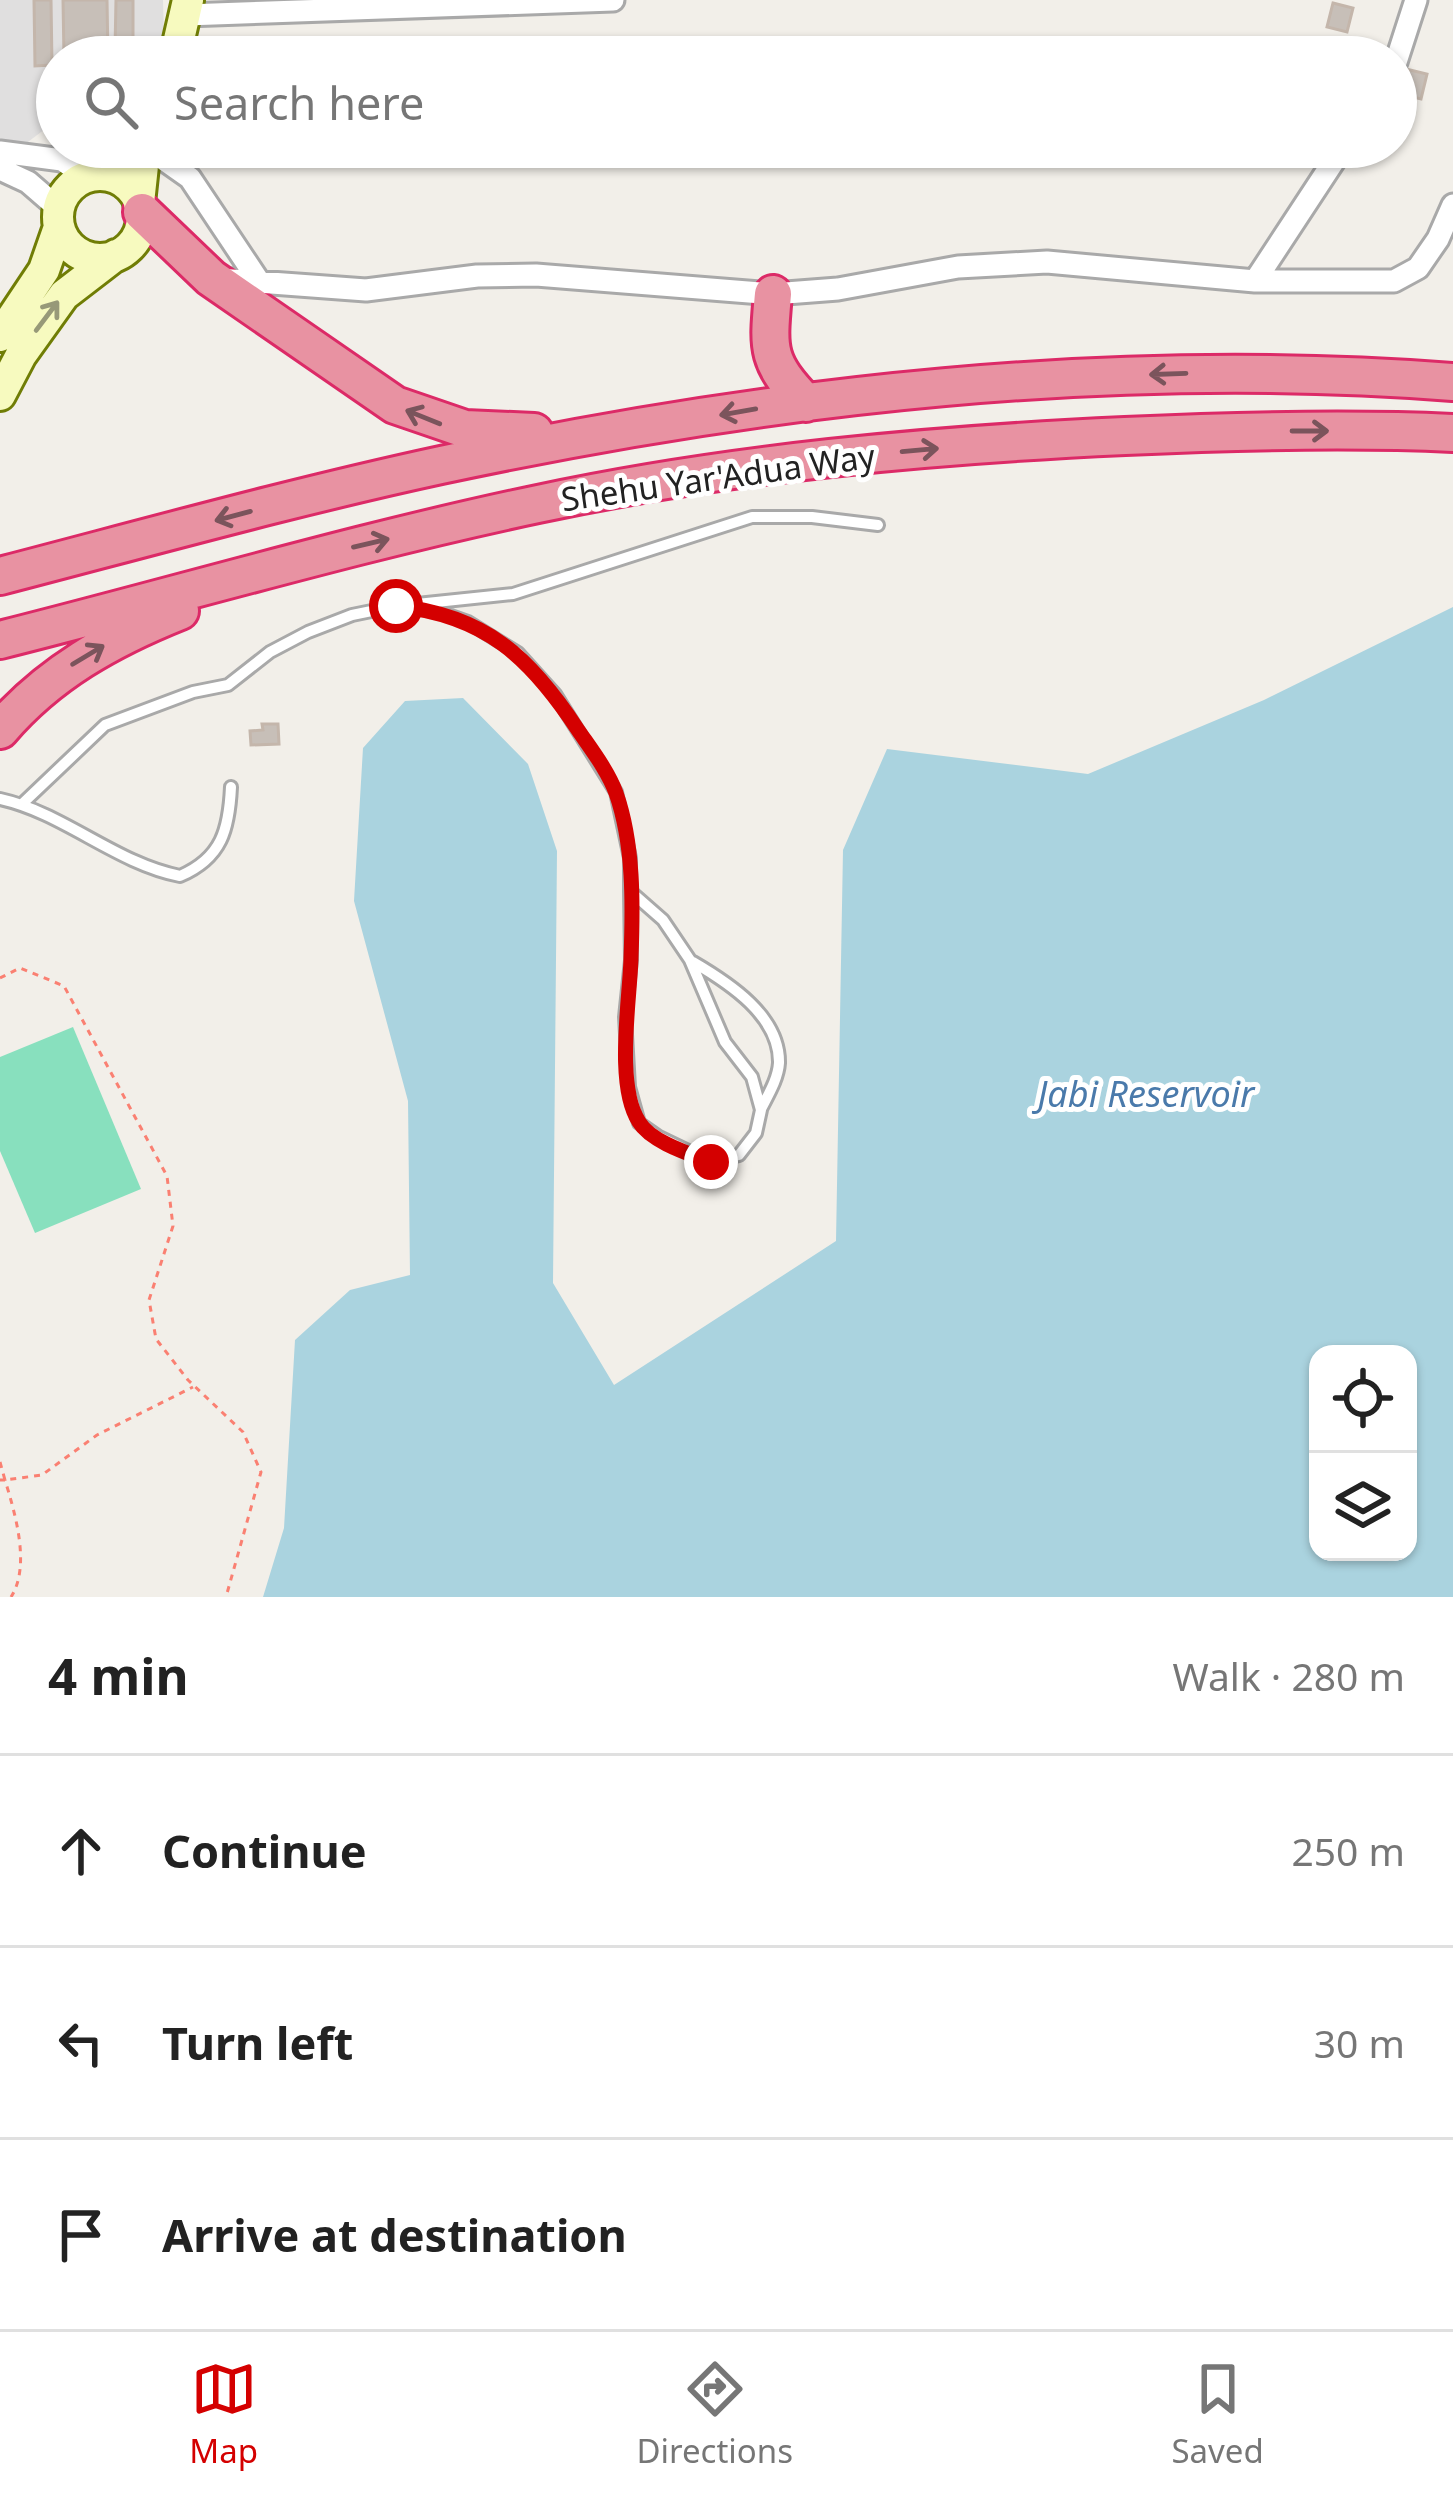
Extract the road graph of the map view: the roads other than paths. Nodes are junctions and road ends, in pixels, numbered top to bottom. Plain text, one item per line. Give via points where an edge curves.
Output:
1 (613, 0) edge
2 (1416, 0) edge
3 (424, 3) edge
4 (187, 7) edge
5 (1404, 36) edge
6 (0, 132) edge
7 (0, 152) edge
8 (36, 157) edge
9 (74, 168) edge
10 (108, 168) edge
11 (143, 168) edge
12 (175, 168) edge
13 (1329, 168) edge
14 (0, 169) edge
15 (88, 177) junction
16 (1453, 205) edge
17 (140, 208) junction
18 (59, 218) junction
19 (116, 255) junction
20 (212, 278) junction
21 (258, 280) junction
22 (1255, 281) junction
23 (773, 294) junction
24 (0, 336) edge
25 (1453, 382) edge
26 (0, 395) edge
27 (806, 403) junction
28 (664, 425) junction
29 (1453, 433) edge
30 (878, 525) dead end
31 (302, 560) junction
32 (12, 573) edge
33 (396, 606) junction
34 (7, 638) edge
35 (0, 730) edge
36 (231, 787) dead end
37 (0, 799) edge
38 (22, 804) junction
39 (630, 891) junction
40 (690, 960) junction
41 (760, 1109) junction

1 - 3 street
2 - 5 street
3 - 4 street
6 - 7 street
7 - 8 street
9 - 15 street
10 - 15 street
11 - 17 street
12 - 21 street
13 - 22 street
14 - 18 street via 28,182
15 - 17 street via 117,178
15 - 18 street via 73,184
16 - 22 street via 1418,268 1394,281
17 - 19 street via 137,236
17 - 20 highway
18 - 19 street via 75,251
18 - 24 street via 44,270
26 -> 19 street via 41,322
20 - 21 street
28 -> 20 highway via 503,433 440,424 375,394
21 - 23 street via 366,290 536,275
22 - 23 street via 996,263
23 - 27 highway via 768,346
25 -> 27 highway, Shehu Yar'Adua Way via 1160,374
27 -> 28 highway, Shehu Yar'Adua Way
28 -> 32 highway, Shehu Yar'Adua Way via 445,464
31 -> 29 highway, Shehu Yar'Adua Way via 540,503 882,453 1163,434
30 - 33 lane via 752,518 513,594
31 - 34 highway, Shehu Yar'Adua Way
35 -> 31 highway via 41,688 106,645
33 - 38 lane via 308,632 228,686 105,725
33 - 39 lane via 468,622 518,653 554,694 616,792
36 - 38 lane via 225,836 211,858 180,876 138,864
37 - 38 lane
39 - 40 lane
39 - 41 lane via 625,1017 639,1123 711,1162 739,1155
40 - 41 lane via 725,1042 752,1077
40 - 41 lane via 740,993 773,1034 779,1064

